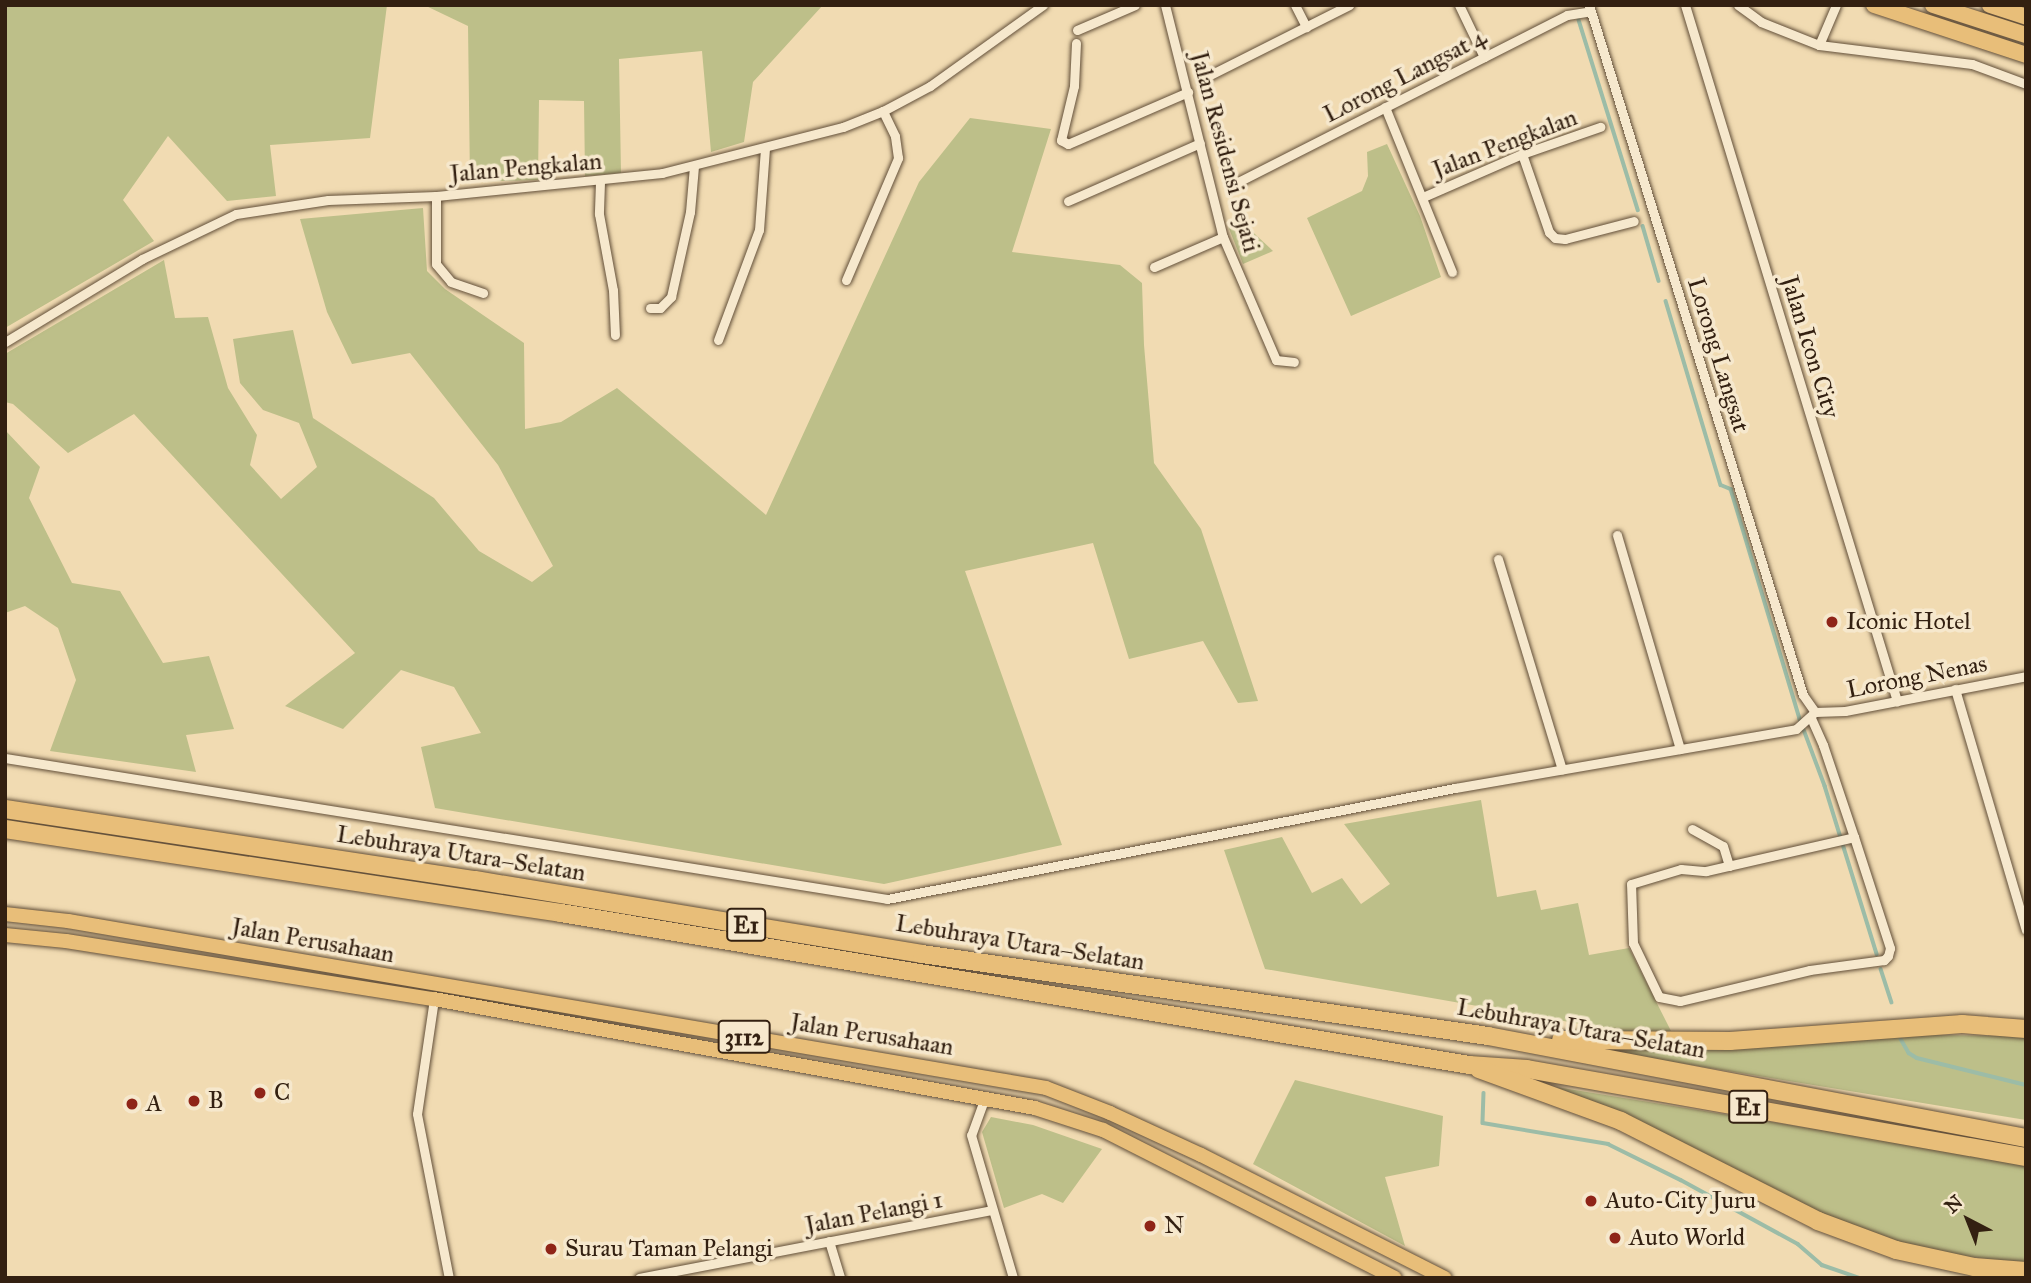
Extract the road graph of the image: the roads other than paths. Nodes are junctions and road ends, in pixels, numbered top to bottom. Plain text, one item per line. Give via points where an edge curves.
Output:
1 (1043, 5) edge
2 (1135, 5) edge
3 (1295, 5) edge
4 (1349, 5) edge
5 (1459, 5) edge
6 (1685, 5) edge
7 (1738, 5) edge
8 (1836, 5) edge
9 (1874, 5) edge
10 (1933, 5) edge
11 (1990, 5) edge
12 (1590, 8) edge
13 (1167, 9) edge
14 (2026, 17) edge
15 (1306, 27) junction
16 (1077, 30) dead end
17 (2026, 35) edge
18 (1076, 43) dead end
19 (1819, 45) junction
20 (2026, 55) edge
21 (1484, 57) junction
22 (1202, 79) dead end
23 (2026, 84) edge
24 (1188, 92) junction
25 (1385, 107) junction
26 (883, 111) junction
27 (1600, 127) dead end
28 (1200, 143) junction
29 (765, 148) junction
30 (1522, 155) junction
31 (694, 166) junction
32 (600, 182) junction
33 (1238, 182) dead end
34 (436, 196) junction
35 (1423, 197) junction
36 (1068, 201) dead end
37 (1634, 221) dead end
38 (1223, 237) junction
39 (1154, 267) dead end
40 (1452, 272) dead end
41 (846, 280) dead end
42 (482, 293) dead end
43 (649, 308) dead end
44 (615, 335) dead end
45 (718, 340) dead end
46 (5, 342) edge
47 (1294, 362) dead end
48 (1617, 535) dead end
49 (1498, 559) dead end
50 (2026, 676) edge
51 (1955, 689) junction
52 (1897, 701) junction
53 (1811, 717) junction
54 (1680, 749) junction
55 (5, 758) edge
56 (1562, 770) junction
57 (5, 809) edge
58 (5, 829) edge
59 (1692, 829) dead end
60 (1847, 839) junction
61 (1729, 866) junction
62 (5, 914) edge
63 (2026, 930) edge
64 (5, 935) edge
65 (434, 999) junction
66 (2026, 1029) edge
67 (1488, 1036) junction
68 (1469, 1065) junction
69 (984, 1100) junction
70 (2026, 1138) edge
71 (2026, 1157) edge
72 (993, 1210) junction
73 (829, 1241) junction
74 (2024, 1272) edge
75 (689, 1273) edge
76 (1376, 1273) edge
77 (449, 1278) edge
78 (639, 1278) edge
79 (841, 1278) edge
80 (1013, 1278) edge
81 (1395, 1278) edge
82 (1445, 1278) edge

1 - 26 street, Jalan Pengkalan via 948,74
2 - 16 street
3 - 15 street
4 - 15 street
5 - 21 street
6 - 52 street, Jalan Icon City
7 - 19 street via 1768,25
8 - 19 street
9 - 20 highway
10 - 17 highway
11 - 14 highway
12 - 21 street, Lorong Langsat 4
12 - 53 street, Lorong Langsat
13 - 24 street, Jalan Residensi Sejati
15 - 22 street
18 - 24 street via 1074,86 1061,139 1068,144
19 - 23 street via 1972,64
21 - 25 street, Lorong Langsat 4
24 - 28 street, Jalan Residensi Sejati
25 - 33 street, Lorong Langsat 4
25 - 35 street
26 - 29 street, Jalan Pengkalan
26 - 41 street via 898,159
27 - 30 street, Jalan Pengkalan
28 - 36 street
28 - 38 street, Jalan Residensi Sejati
29 - 31 street, Jalan Pengkalan
29 - 45 street via 759,230
30 - 35 street, Jalan Pengkalan
30 - 37 street via 1555,238
31 - 32 street, Jalan Pengkalan
31 - 43 street via 690,212 671,297 660,308
32 - 34 street, Jalan Pengkalan
32 - 44 street via 599,214 613,290
34 - 42 street via 436,264 451,282
34 - 46 street, Jalan Pengkalan via 328,200 236,214 142,259
35 - 40 street
38 - 39 street
38 - 47 street, Jalan Residensi Sejati via 1276,360
48 - 54 street
49 - 56 street
50 - 51 street, Lorong Nenas
51 - 52 street, Lorong Nenas
51 - 63 street
52 - 53 street, Lorong Nenas
53 - 54 street via 1796,729
53 - 60 street, Lorong Langsat
54 - 56 street
55 - 56 street via 887,899
57 - 67 highway, Lebuhraya Utara–Selatan / E1 via 922,954
58 - 68 highway, Lebuhraya Utara–Selatan / E1 via 561,913
59 - 61 street via 1723,846
60 - 61 street
60 - 61 street, Lorong Langsat via 1890,948 1884,960 1810,971 1680,1001 1659,997 1633,943 1631,884 1681,869 1706,871
62 - 82 main road, Jalan Perusahaan / 3112 via 1046,1088 1201,1155
64 - 65 main road, Jalan Perusahaan / 3112
65 - 69 main road, Jalan Perusahaan / 3112
65 - 77 street via 416,1114
66 - 67 highway via 1962,1024 1730,1041
67 - 70 highway, Lebuhraya Utara–Selatan / E1
68 - 71 highway, Lebuhraya Utara–Selatan / E1 via 1527,1069
68 - 74 highway via 1621,1121 1818,1221 1883,1245 1974,1267
69 - 72 street via 971,1135
69 - 76 main road, Jalan Perusahaan / 3112 via 1035,1108 1103,1130
72 - 73 street, Jalan Pelangi 1
72 - 80 street
73 - 75 street, Jalan Pelangi 1
73 - 79 street
75 - 78 street, Jalan Pelangi 1
76 - 81 main road, Jalan Perusahaan / 3112

